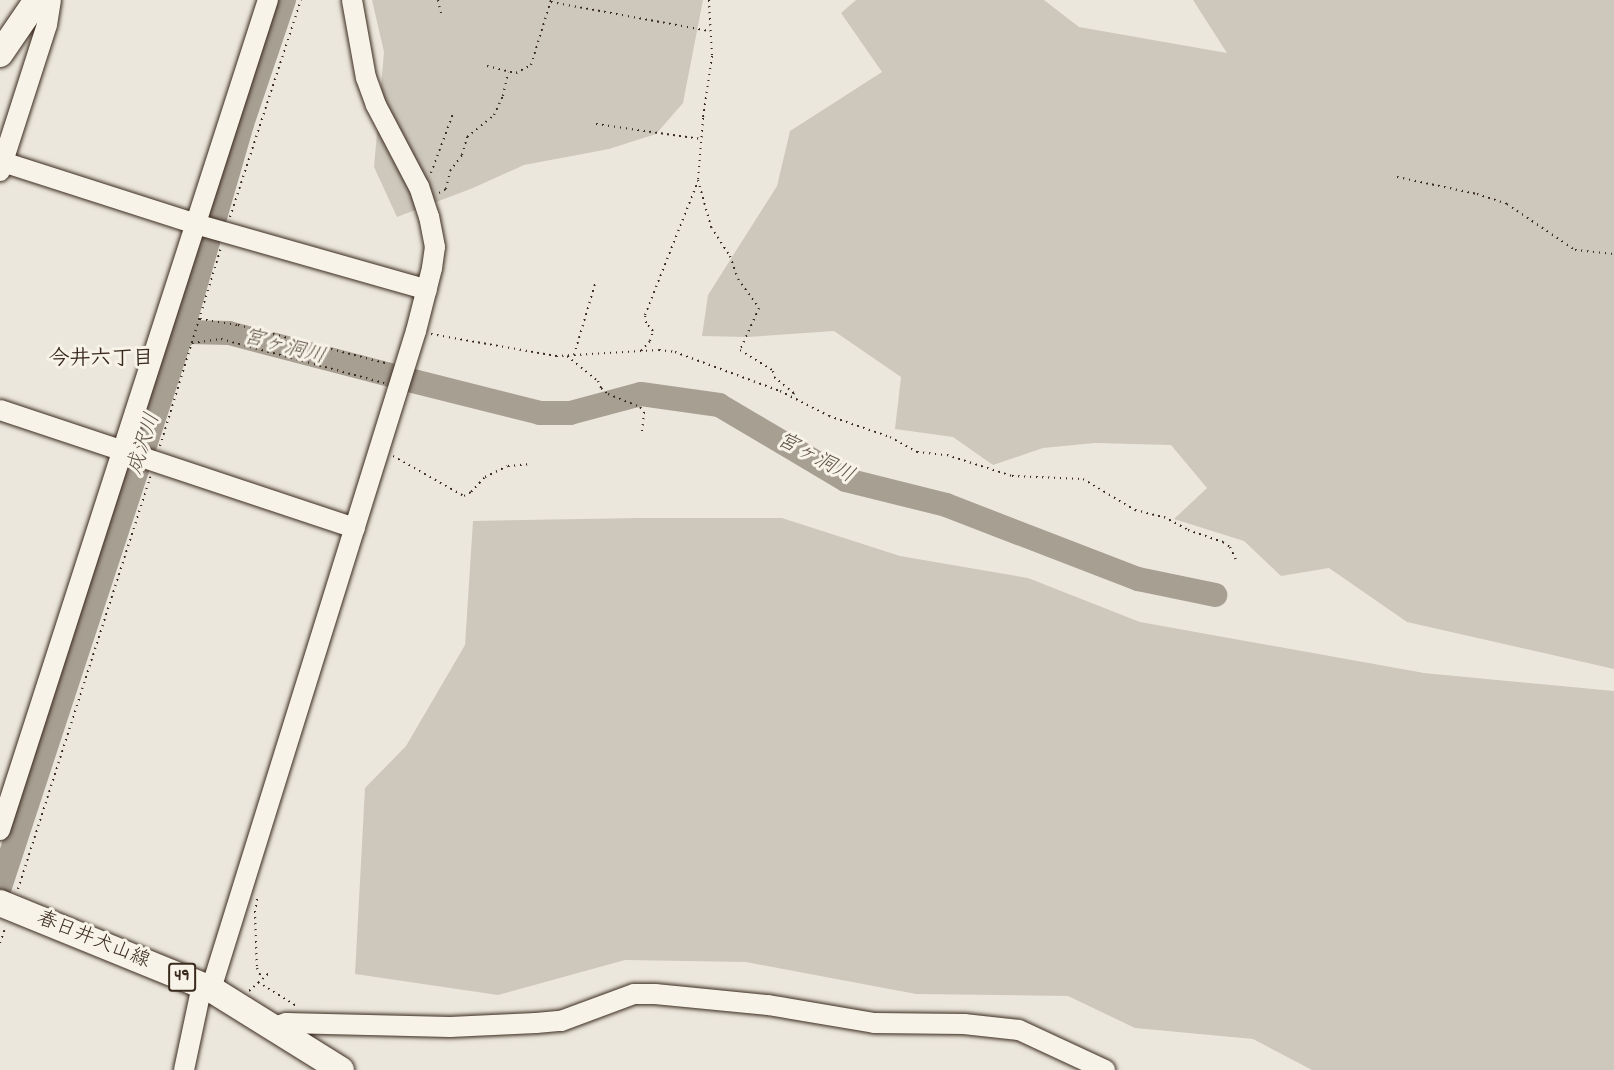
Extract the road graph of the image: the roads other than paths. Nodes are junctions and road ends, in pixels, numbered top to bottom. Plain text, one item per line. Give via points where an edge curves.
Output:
1 (37, 0) edge
2 (51, 0) edge
3 (268, 0) edge
4 (352, 0) edge
5 (0, 54) edge
6 (1, 166) edge
7 (196, 224) junction
8 (427, 290) junction
9 (0, 410) edge
10 (123, 450) junction
11 (356, 528) junction
12 (0, 830) edge
13 (6, 905) edge
14 (206, 987) junction
15 (274, 1027) junction
16 (183, 1070) edge
17 (341, 1070) edge
18 (1105, 1070) edge

1 - 5 main road
2 - 6 street
3 - 7 street
4 - 8 street via 366,78 422,195 435,247
6 - 7 street
7 - 8 street
7 - 10 street
8 - 11 street
9 - 10 street
10 - 11 street
10 - 12 street
11 - 14 street
13 - 14 main road, 春日井犬山線 / 49
14 - 15 main road, 春日井犬山線 / 49
14 - 16 street
15 - 17 main road, 春日井犬山線 / 49
15 - 18 street via 286,1023 450,1027 561,1021 634,994 655,994 768,1005 874,1023 963,1024 1019,1030

